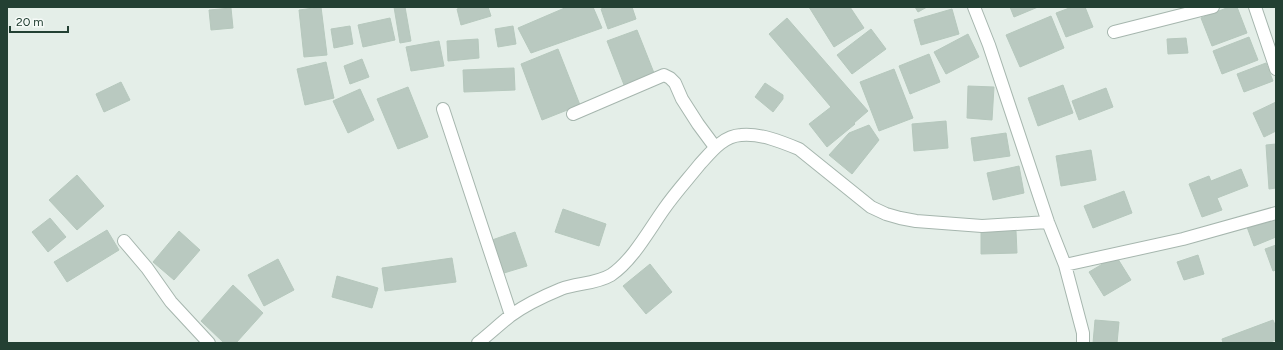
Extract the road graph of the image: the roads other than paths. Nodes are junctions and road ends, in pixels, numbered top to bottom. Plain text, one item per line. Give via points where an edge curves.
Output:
1 (974, 7) edge
2 (1213, 7) edge
3 (1255, 7) edge
4 (1114, 32) dead end
5 (1276, 69) edge
6 (443, 109) dead end
7 (573, 114) dead end
8 (715, 147) junction
9 (1276, 213) edge
10 (1048, 222) junction
11 (124, 242) dead end
12 (1065, 265) junction
13 (511, 315) junction
14 (209, 343) edge
15 (478, 343) edge
16 (1083, 343) edge

1 - 10 street
2 - 4 street
3 - 5 street
6 - 13 street
7 - 8 street via 664,76 675,82 682,99
8 - 10 street via 726,139 740,135 757,136 788,144 799,149 871,206 900,218 982,226
8 - 13 street via 679,189 621,266 610,275 562,289
9 - 12 street via 1183,240
10 - 12 street
11 - 14 street via 171,302
12 - 16 street via 1083,333
13 - 15 street

